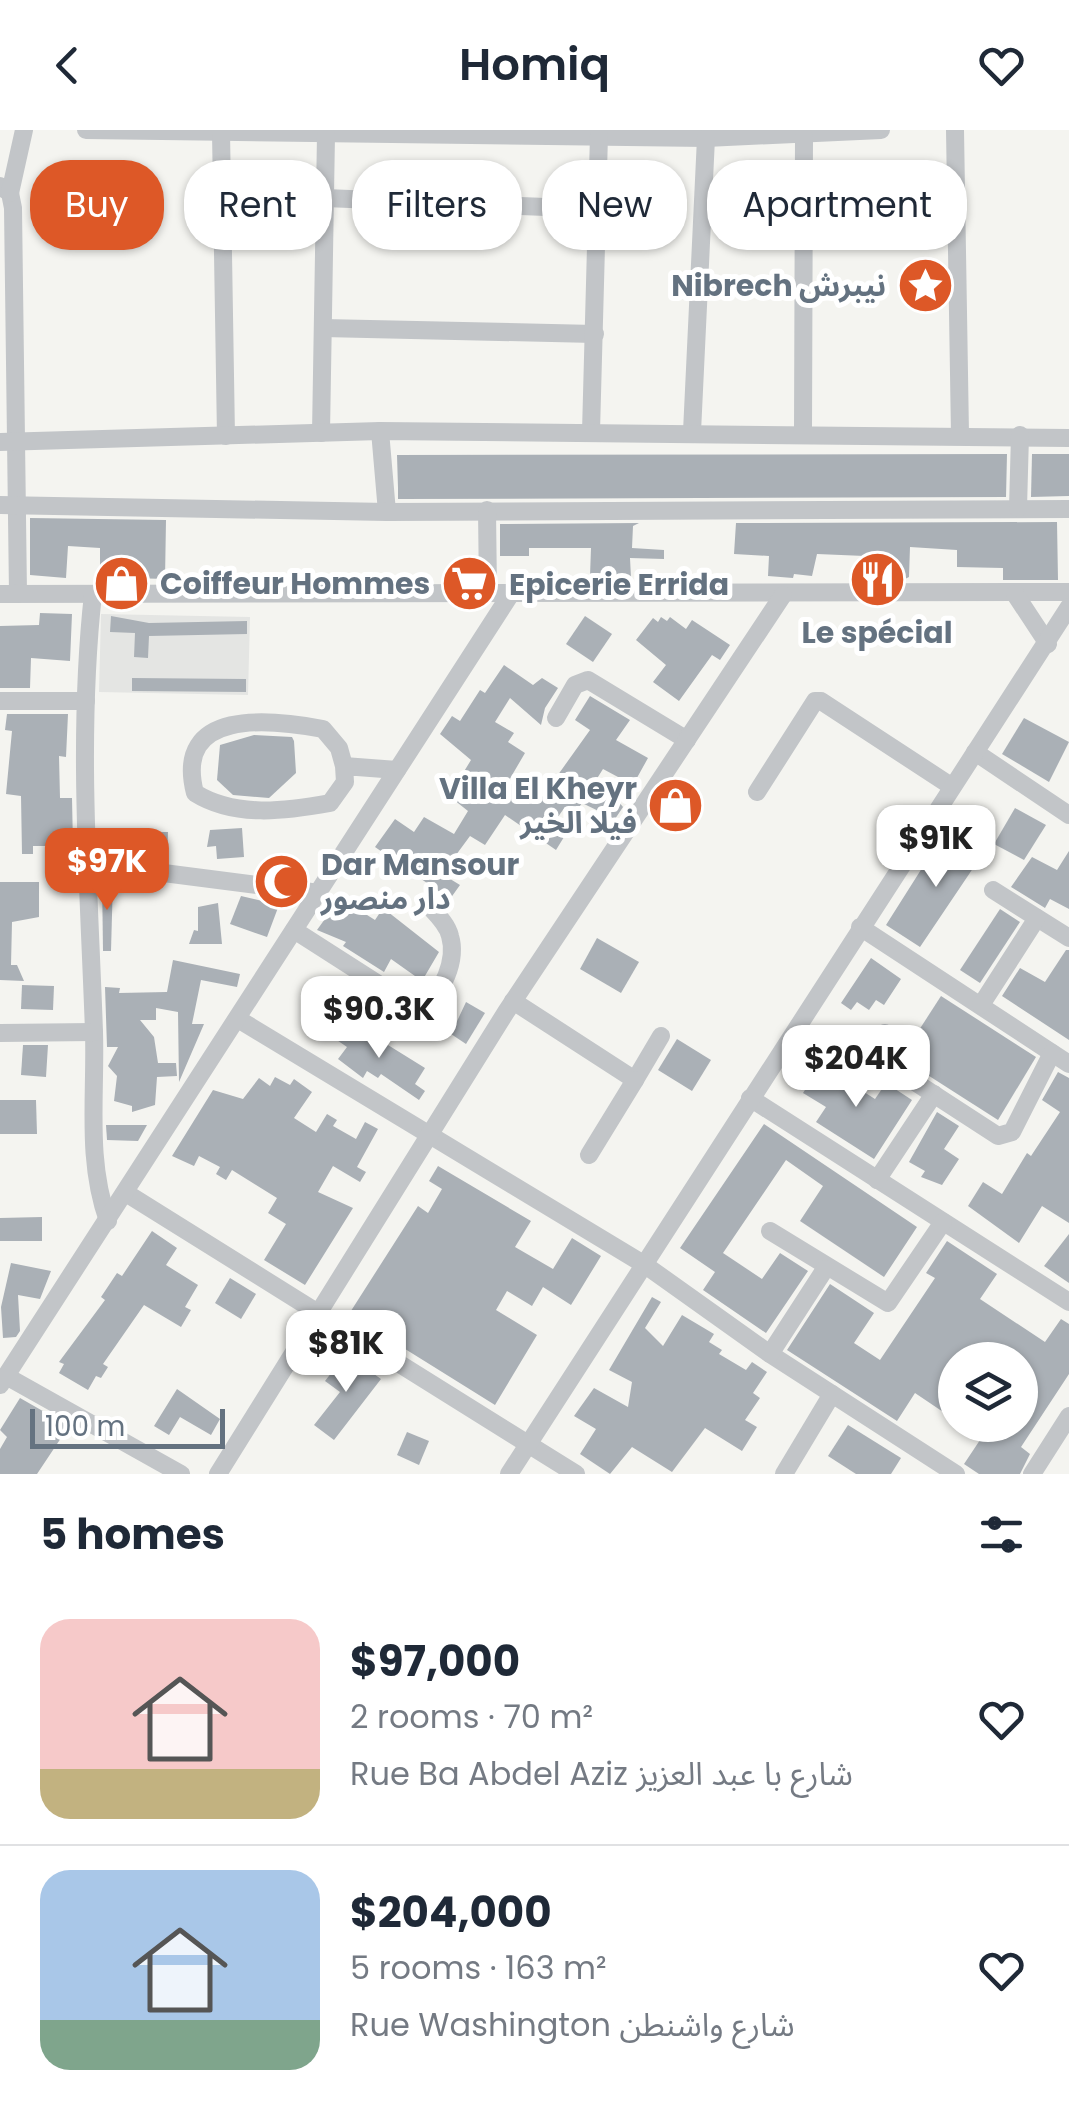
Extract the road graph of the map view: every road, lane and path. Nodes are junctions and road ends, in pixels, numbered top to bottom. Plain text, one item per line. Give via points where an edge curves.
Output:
1 (24, 130) edge
2 (86, 130) edge
3 (147, 130) edge
4 (881, 130) edge
5 (956, 130) edge
6 (221, 132) junction
7 (518, 133) edge
8 (433, 134) edge
9 (326, 135) junction
10 (599, 135) junction
11 (718, 135) edge
12 (804, 137) junction
13 (326, 160) edge
14 (598, 160) edge
15 (5, 189) edge
16 (332, 198) edge
17 (542, 207) edge
18 (324, 250) edge
19 (596, 250) edge
20 (6, 260) edge
21 (323, 328) junction
22 (595, 334) junction
23 (380, 432) junction
24 (591, 432) junction
25 (692, 432) junction
26 (803, 432) junction
27 (322, 434) junction
28 (960, 434) junction
29 (1020, 435) junction
30 (226, 436) junction
31 (1069, 438) edge
32 (7, 442) edge
33 (8, 505) edge
34 (1018, 508) junction
35 (1069, 509) edge
36 (487, 510) junction
37 (387, 512) junction
38 (488, 592) junction
39 (512, 592) junction
40 (1069, 592) edge
41 (9, 594) edge
42 (94, 594) junction
43 (1015, 594) junction
44 (783, 595) junction
45 (1069, 607) edge
46 (1048, 644) junction
47 (0, 701) edge
48 (86, 701) junction
49 (556, 718) dead end
50 (688, 740) junction
51 (975, 752) junction
52 (344, 766) junction
53 (397, 770) junction
54 (951, 786) junction
55 (757, 792) dead end
56 (1069, 815) edge
57 (86, 863) junction
58 (993, 890) dead end
59 (319, 893) junction
60 (426, 904) dead end
61 (1038, 918) junction
62 (860, 927) junction
63 (294, 930) junction
64 (1069, 938) edge
65 (513, 1000) junction
66 (981, 1004) junction
67 (238, 1018) junction
68 (94, 1032) junction
69 (0, 1033) edge
70 (885, 1033) dead end
71 (661, 1036) dead end
72 (1052, 1053) junction
73 (1069, 1064) edge
74 (635, 1080) junction
75 (934, 1094) junction
76 (750, 1098) junction
77 (429, 1137) junction
78 (588, 1155) dead end
79 (877, 1180) junction
80 (126, 1193) junction
81 (108, 1221) junction
82 (943, 1222) junction
83 (770, 1231) dead end
84 (645, 1266) junction
85 (825, 1269) junction
86 (1069, 1302) edge
87 (319, 1314) junction
88 (770, 1354) junction
89 (3, 1381) edge
90 (832, 1394) junction
91 (1068, 1420) edge
92 (529, 1442) junction
93 (181, 1474) edge
94 (218, 1474) edge
95 (509, 1474) edge
96 (576, 1474) edge
97 (784, 1474) edge
98 (956, 1474) edge
99 (1032, 1474) edge

1 - 15 street
2 - 3 street
3 - 6 street
4 - 12 street
5 - 28 street
6 - 9 street
6 - 30 street
7 - 8 street
7 - 10 street
8 - 9 street
9 - 13 street
10 - 11 street
10 - 14 street
11 - 12 street
11 - 25 street
12 - 26 street
15 - 20 street
16 - 17 street
18 - 21 street
19 - 22 street
20 - 32 street
21 - 22 street
21 - 27 street
22 - 24 street
23 - 24 street
23 - 27 street
23 - 37 street
24 - 25 street
25 - 26 street
26 - 28 street
27 - 30 street
28 - 29 street
29 - 31 street
29 - 34 street
30 - 32 street
32 - 33 street
33 - 37 street
33 - 41 street
34 - 35 street
34 - 36 street
36 - 37 street
36 - 38 street
38 - 39 street
38 - 42 street
39 - 44 street
39 - 53 street
40 - 43 street
41 - 42 street
42 - 48 street
43 - 44 street
43 - 46 street
44 - 50 street
45 - 46 street
46 - 51 street
47 - 48 street
48 - 57 street
49 - 50 street via 575,685 588,680
50 - 65 street
51 - 54 street
51 - 56 street
52 - 52 street via 340,748 323,729 232,724 200,743 191,778 195,793 210,802 303,808 339,793
52 - 53 street
53 - 59 street
54 - 55 street via 821,700
54 - 62 street
57 - 59 street
57 - 68 street
58 - 61 street
59 - 63 street
60 - 63 street via 450,934 451,956 436,995 422,1006
61 - 64 street
61 - 66 street
62 - 66 street
62 - 76 street
63 - 67 street
65 - 74 street
65 - 77 street
66 - 72 street
67 - 77 street
67 - 80 street
68 - 69 street
68 - 81 street via 92,1163
70 - 75 street via 878,1057
71 - 74 street
72 - 73 street
72 - 75 street via 1006,1136
74 - 78 street
75 - 79 street
76 - 79 street
76 - 84 street
77 - 84 street
77 - 87 street
79 - 82 street
80 - 81 street
80 - 87 street
81 - 89 street
82 - 85 street via 888,1303
82 - 86 street
83 - 85 street
84 - 88 street
84 - 92 street
85 - 88 street
87 - 92 street
87 - 94 street
88 - 90 street
89 - 93 street
90 - 97 street
90 - 98 street
91 - 99 street
92 - 95 street
92 - 96 street

